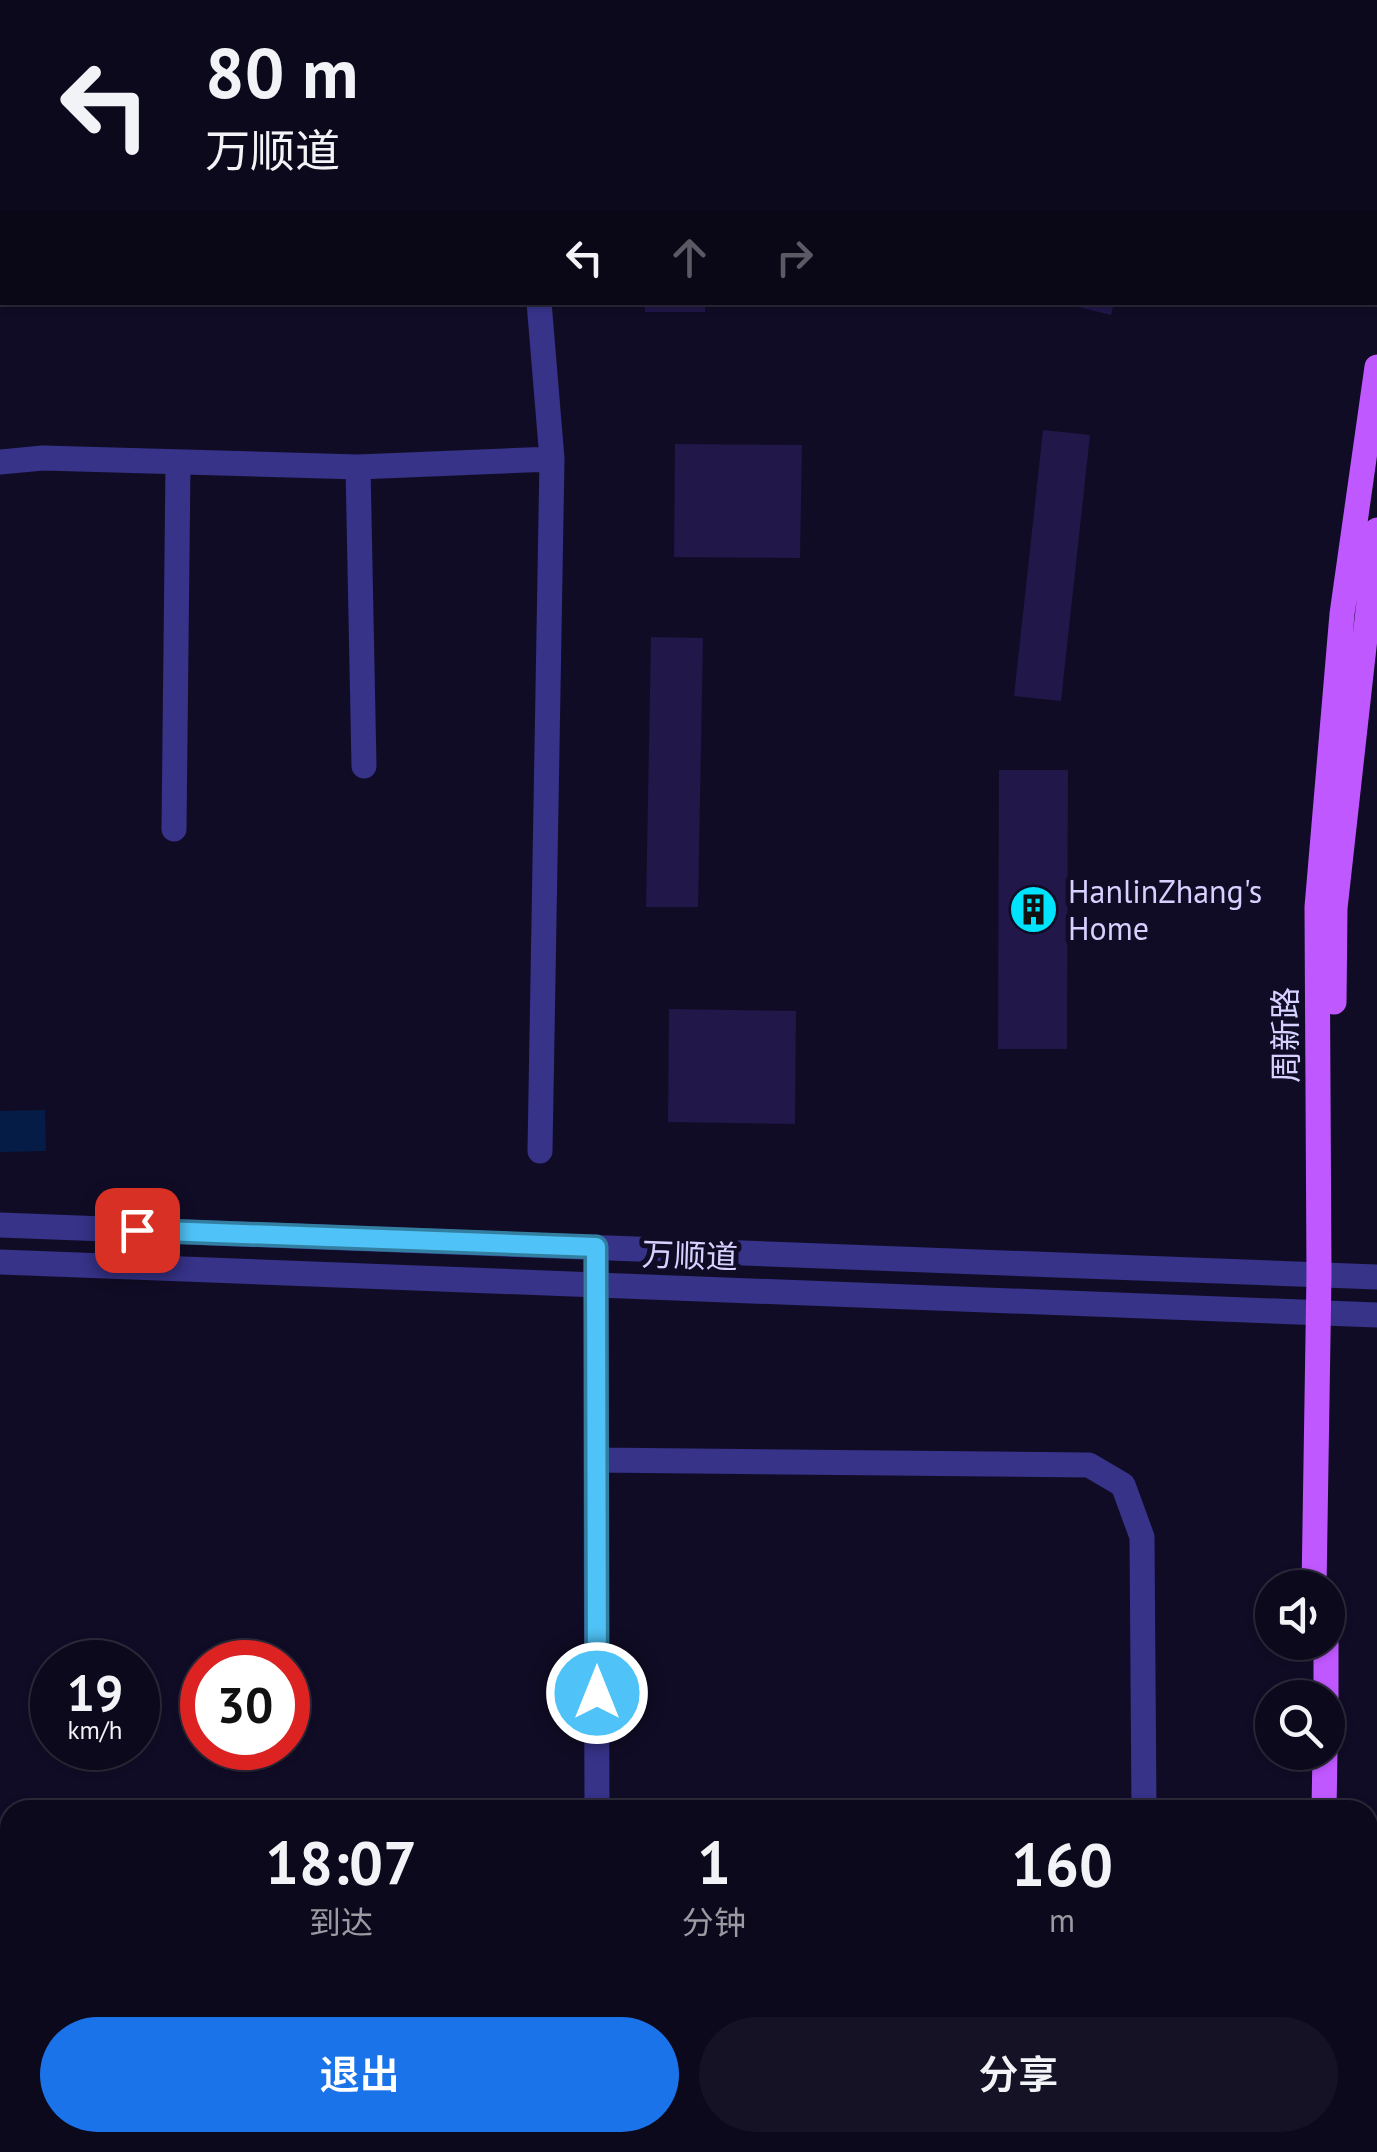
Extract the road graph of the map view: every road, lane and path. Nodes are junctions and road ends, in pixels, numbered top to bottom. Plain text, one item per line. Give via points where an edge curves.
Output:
1 (539, 305) edge
2 (1377, 366) edge
3 (552, 459) junction
4 (0, 462) edge
5 (178, 464) junction
6 (358, 467) junction
7 (1377, 530) edge
8 (364, 766) dead end
9 (174, 830) dead end
10 (540, 1151) dead end
11 (0, 1225) edge
12 (596, 1247) junction
13 (0, 1262) edge
14 (1326, 1274) junction
15 (1377, 1276) edge
16 (594, 1284) junction
17 (1323, 1312) junction
18 (1377, 1315) edge
19 (596, 1460) junction
20 (1315, 1570) edge
21 (1327, 1570) edge
22 (1312, 1770) edge
23 (1325, 1770) edge
24 (597, 1800) edge
25 (1144, 1800) edge
26 (1312, 1800) edge
27 (1324, 1800) edge

1 - 3 street
2 - 14 main road, 周新路 via 1342,614 1317,907
3 - 6 street
3 - 10 street
4 - 5 street
5 - 6 street
5 - 9 street
6 - 8 street
7 - 14 main road, 周新路 via 1335,908
11 - 12 street, 万顺道
12 - 14 street, 万顺道
12 - 16 street
13 - 16 street, 万顺道
14 - 15 street, 万顺道
14 - 17 main road, 周新路
16 - 17 street, 万顺道
16 - 19 street
17 - 18 street, 万顺道
17 - 20 main road, 周新路
17 - 21 main road, 周新路
19 - 24 street
19 - 25 street via 1088,1465 1122,1485 1142,1537
22 - 26 main road
23 - 27 main road

